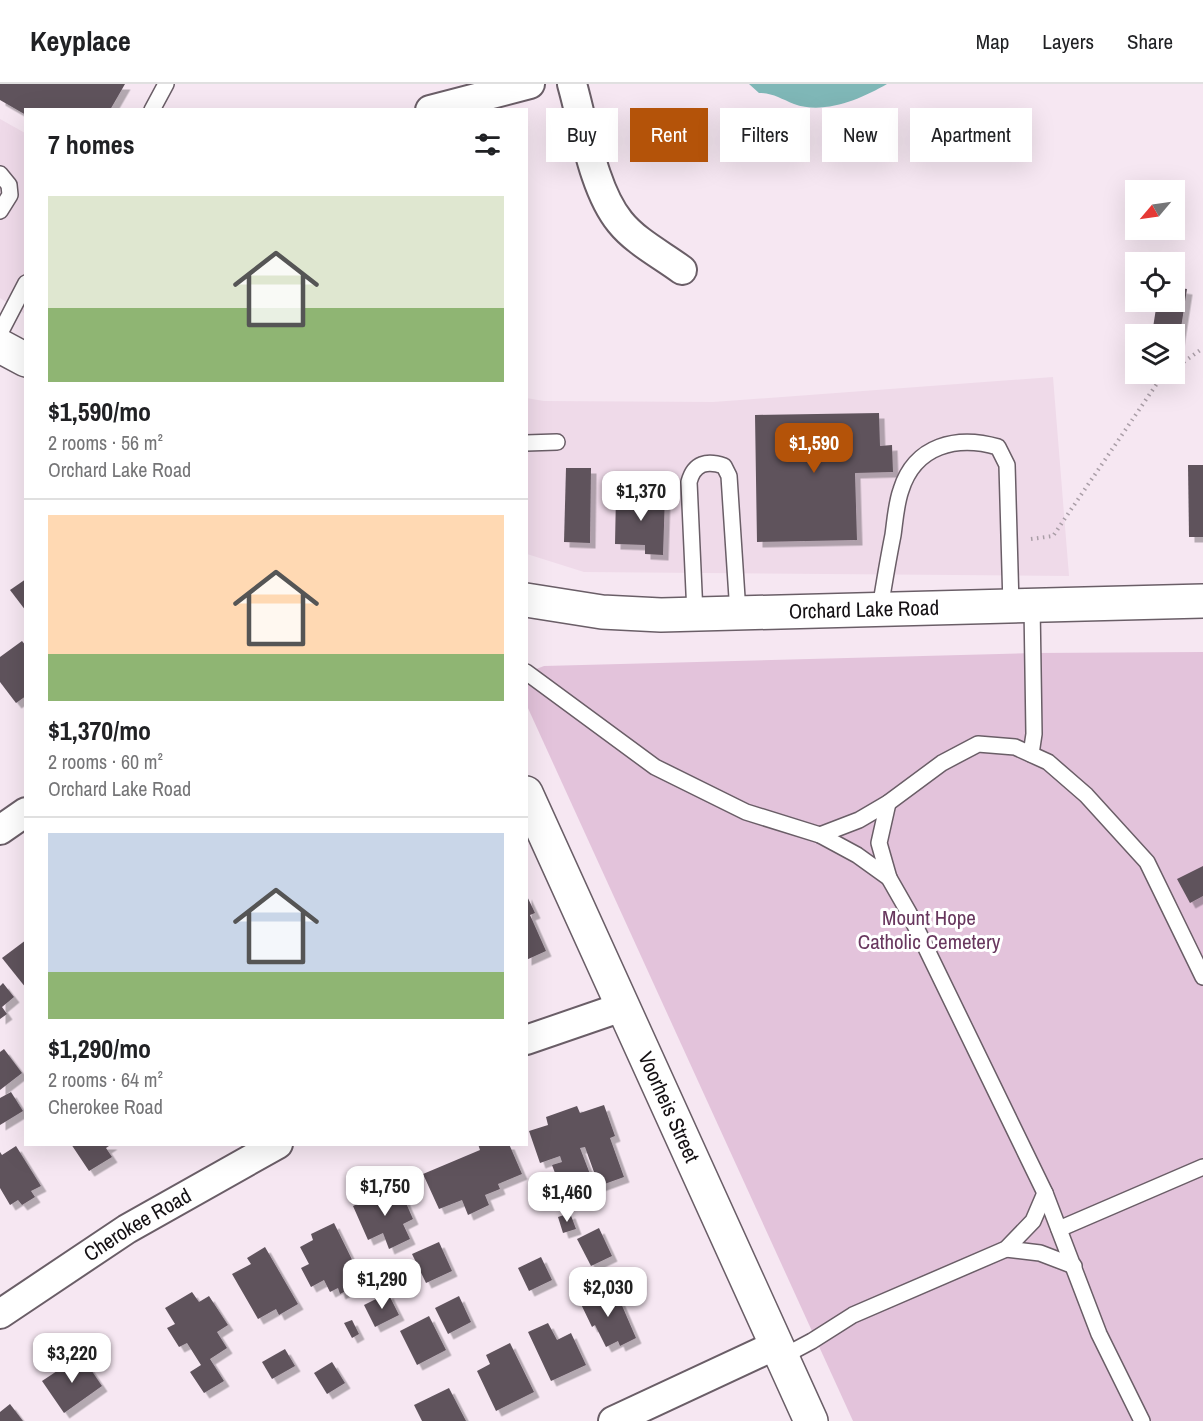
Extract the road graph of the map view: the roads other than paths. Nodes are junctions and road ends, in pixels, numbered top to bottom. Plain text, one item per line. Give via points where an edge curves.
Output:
1 (166, 84) edge
2 (530, 84) edge
3 (572, 84) edge
4 (153, 108) edge
5 (438, 108) edge
6 (0, 174) edge
7 (0, 210) edge
8 (682, 270) dead end
9 (24, 287) edge
10 (0, 333) edge
11 (0, 346) edge
12 (24, 359) edge
13 (557, 442) dead end
14 (528, 443) edge
15 (528, 600) edge
16 (1203, 601) edge
17 (1021, 605) junction
18 (880, 609) junction
19 (738, 612) junction
20 (695, 614) junction
21 (528, 673) edge
22 (1030, 754) junction
23 (528, 797) edge
24 (888, 803) junction
25 (24, 813) edge
26 (0, 830) edge
27 (820, 835) junction
28 (889, 878) junction
29 (1203, 977) edge
30 (622, 1007) junction
31 (528, 1039) edge
32 (274, 1146) edge
33 (1203, 1167) edge
34 (1045, 1192) junction
35 (1059, 1229) junction
36 (1006, 1250) junction
37 (1074, 1266) junction
38 (0, 1314) edge
39 (779, 1351) junction
40 (613, 1421) edge
41 (811, 1421) edge
42 (1142, 1421) edge

1 - 4 lane
2 - 5 street
3 - 8 street via 600,186 610,207 630,233
6 - 7 lane via 9,185 9,195
9 - 10 lane
11 - 12 main road
13 - 14 lane
15 - 20 main road, Orchard Lake Road via 603,612
16 - 17 main road, Orchard Lake Road
17 - 18 main road, Orchard Lake Road
17 - 18 lane via 1009,541 1006,465 998,447 984,443 946,444 926,452 912,467 901,489
17 - 22 lane via 1034,734
18 - 19 main road, Orchard Lake Road
19 - 20 main road, Orchard Lake Road
19 - 20 lane via 729,476 724,466 714,463 699,464 692,470 689,482
21 - 27 lane via 655,767 746,812
22 - 24 lane via 1015,747 978,744 942,763
22 - 29 lane via 1048,762 1086,795 1147,862
23 - 30 main road, Voorheis Street
24 - 27 lane via 860,820
24 - 28 lane via 879,843
25 - 26 street
27 - 28 lane
28 - 34 lane
30 - 31 street
30 - 39 main road, Voorheis Street
32 - 38 street, Cherokee Road via 127,1229
33 - 35 lane
34 - 35 lane
34 - 36 lane via 1033,1221
35 - 37 lane
36 - 37 lane via 1040,1253
36 - 39 lane via 853,1315 812,1341
37 - 42 lane via 1099,1334
39 - 40 street
39 - 41 main road, Voorheis Street

